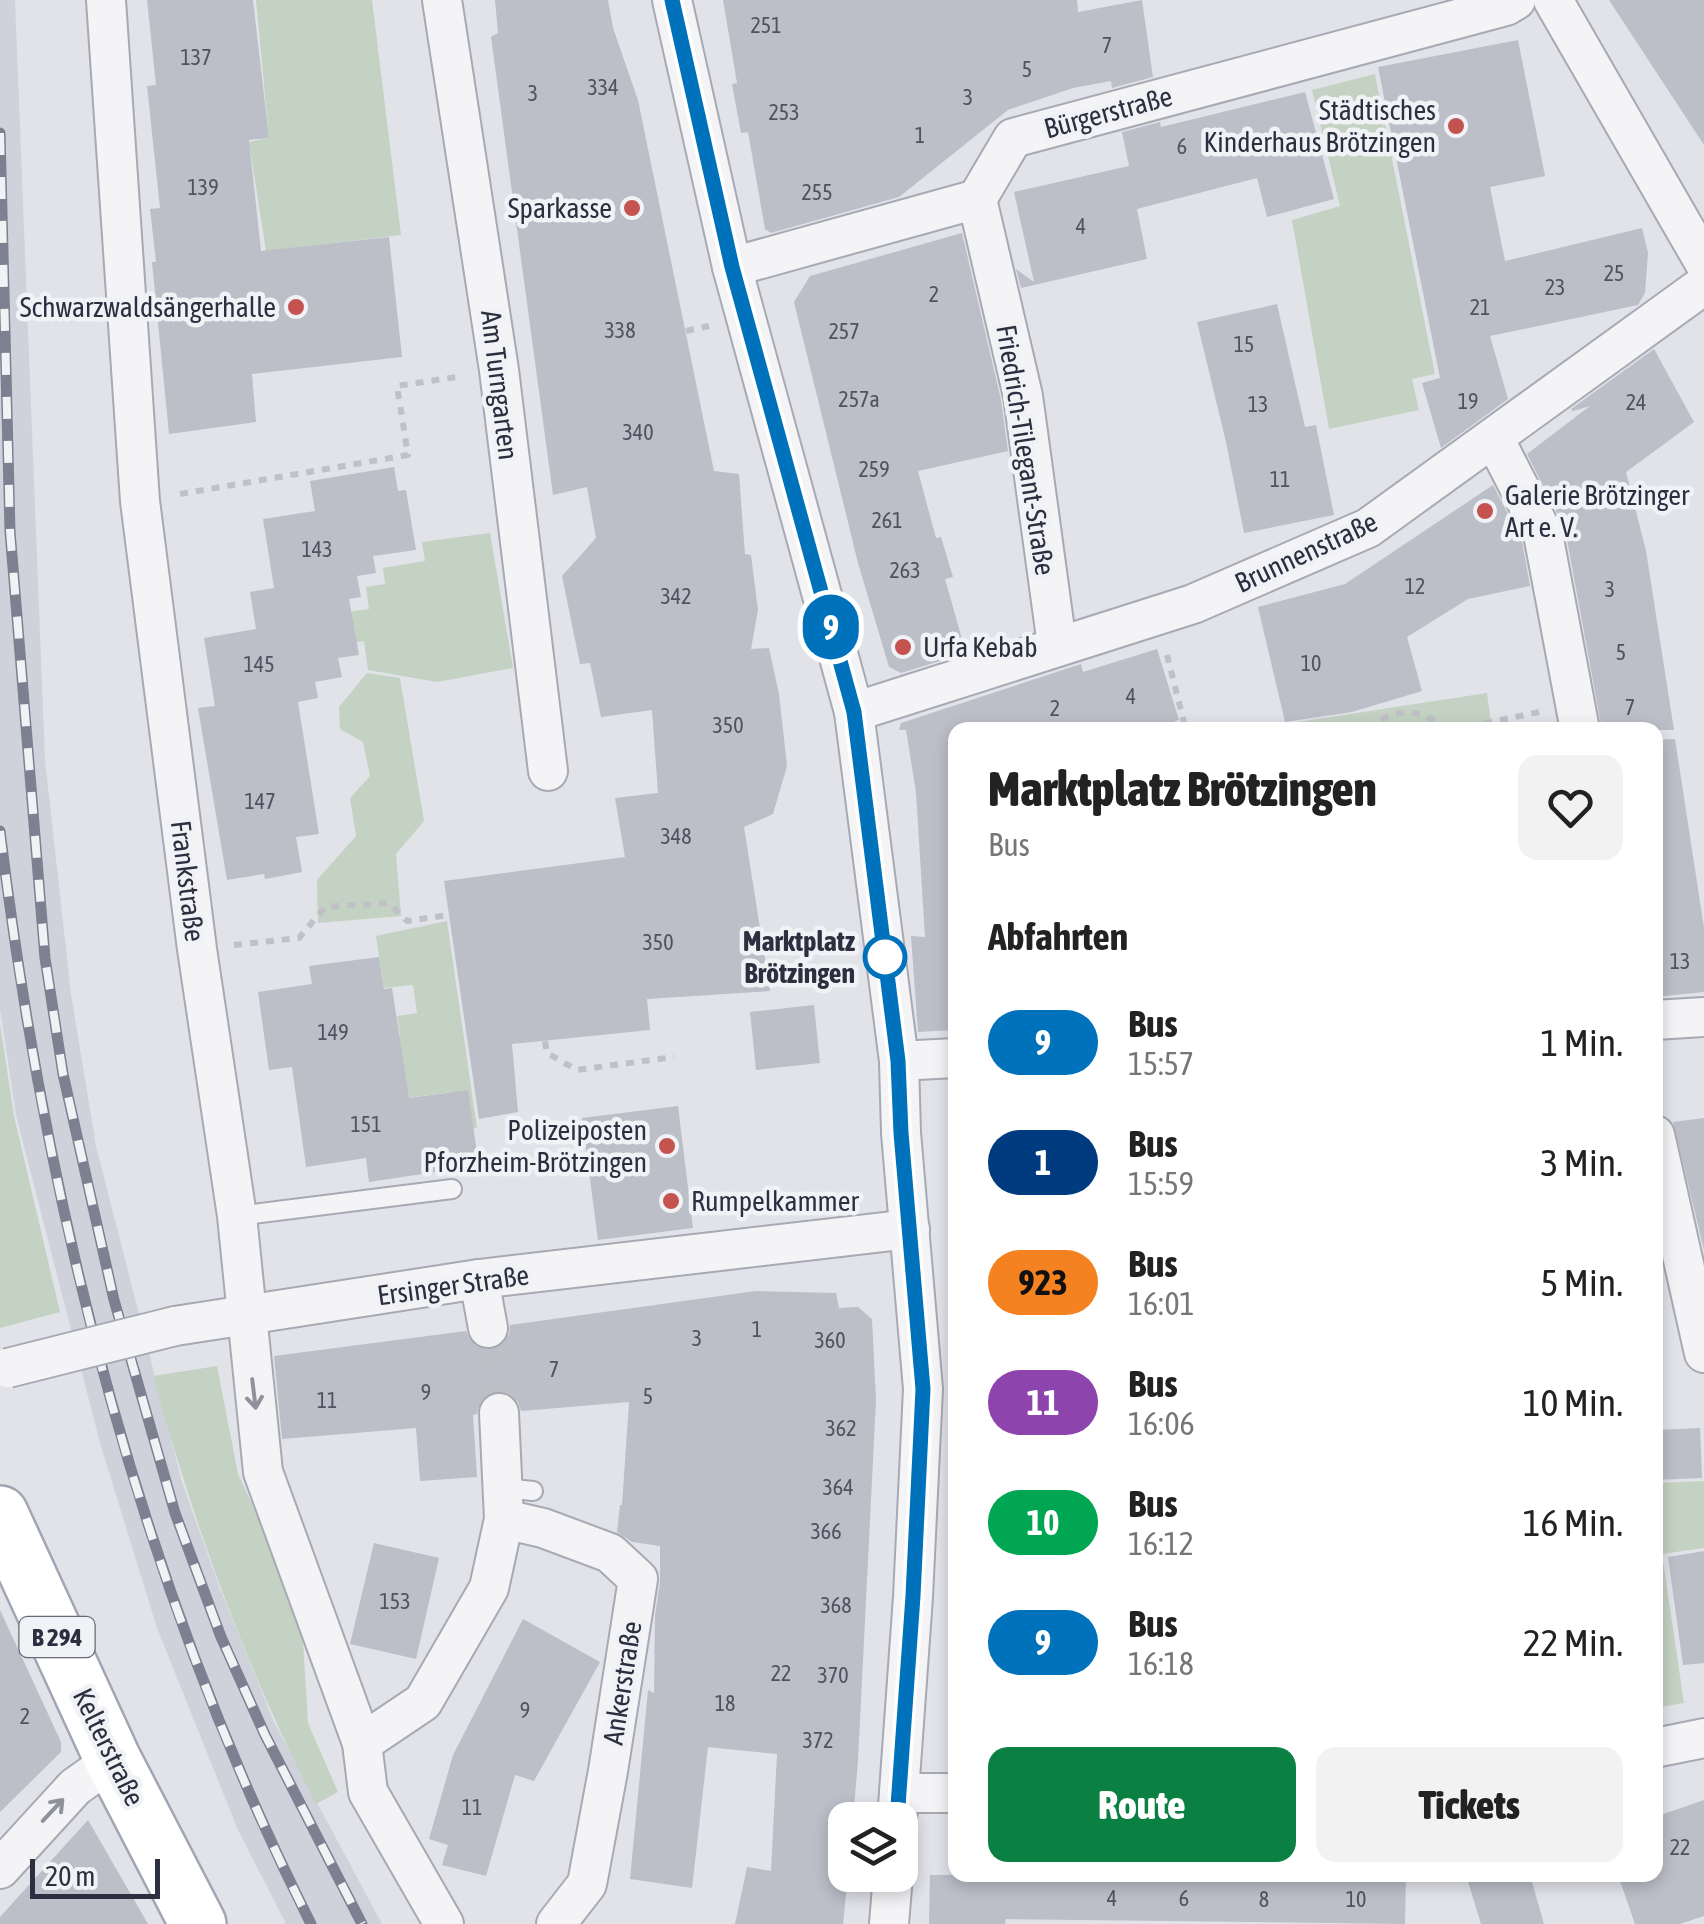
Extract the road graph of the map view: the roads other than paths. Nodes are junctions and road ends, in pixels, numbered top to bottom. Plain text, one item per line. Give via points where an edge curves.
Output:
1 (106, 0) edge
2 (442, 0) edge
3 (672, 0) edge
4 (1516, 0) edge
5 (1553, 0) edge
6 (977, 199) junction
7 (1704, 262) edge
8 (732, 267) junction
9 (1704, 286) edge
10 (1494, 438) junction
11 (1057, 645) junction
12 (854, 712) junction
13 (1578, 722) edge
14 (536, 772) dead end
15 (1704, 1017) edge
16 (1663, 1020) edge
17 (948, 1058) edge
18 (898, 1061) junction
19 (1663, 1170) edge
20 (452, 1189) dead end
21 (237, 1216) junction
22 (910, 1229) junction
23 (478, 1279) junction
24 (245, 1316) junction
25 (488, 1328) tunnel mouth
26 (1704, 1352) edge
27 (4, 1369) edge
28 (499, 1412) tunnel mouth
29 (514, 1499) junction
30 (0, 1514) edge
31 (1704, 1738) edge
32 (362, 1743) junction
33 (1663, 1746) edge
34 (114, 1760) junction
35 (948, 1795) edge
36 (898, 1802) edge
37 (916, 1802) edge
38 (0, 1869) edge
39 (892, 1892) edge
40 (198, 1924) edge
41 (444, 1924) edge
42 (556, 1924) edge
43 (889, 1924) edge

1 - 21 street, Frankstraße via 130,503
2 - 14 street, Am Turngarten via 464,215 499,370
3 - 8 street
4 - 6 street, Bürgerstraße via 1013,138
5 - 7 street
6 - 8 street
6 - 11 street, Friedrich-Tilegant-Straße via 1023,396
8 - 12 street
9 - 10 street, Brunnenstraße
10 - 11 street, Brunnenstraße via 1368,528 1193,604
10 - 13 street via 1543,534 1555,648
11 - 12 street, Brunnenstraße
12 - 18 street
15 - 16 street
17 - 18 street
18 - 22 street
19 - 26 street
20 - 21 lane
21 - 24 street, Frankstraße
22 - 23 street, Ersinger Straße
22 - 36 street via 923,1389
23 - 24 street, Ersinger Straße
23 - 25 street
24 - 27 street, Ersinger Straße, bridge via 175,1326
24 -> 32 street, Frankstraße via 263,1472
28 - 29 street
29 - 32 street via 488,1588 429,1706
29 - 42 street, Ankerstraße via 543,1528 610,1553 638,1579 587,1884
30 - 34 main road, Kelterstraße / B 294
31 - 33 street
32 - 41 street via 368,1792
38 -> 34 street via 75,1787
34 - 40 main road, Kelterstraße / B 294
35 - 37 street
39 - 43 street

